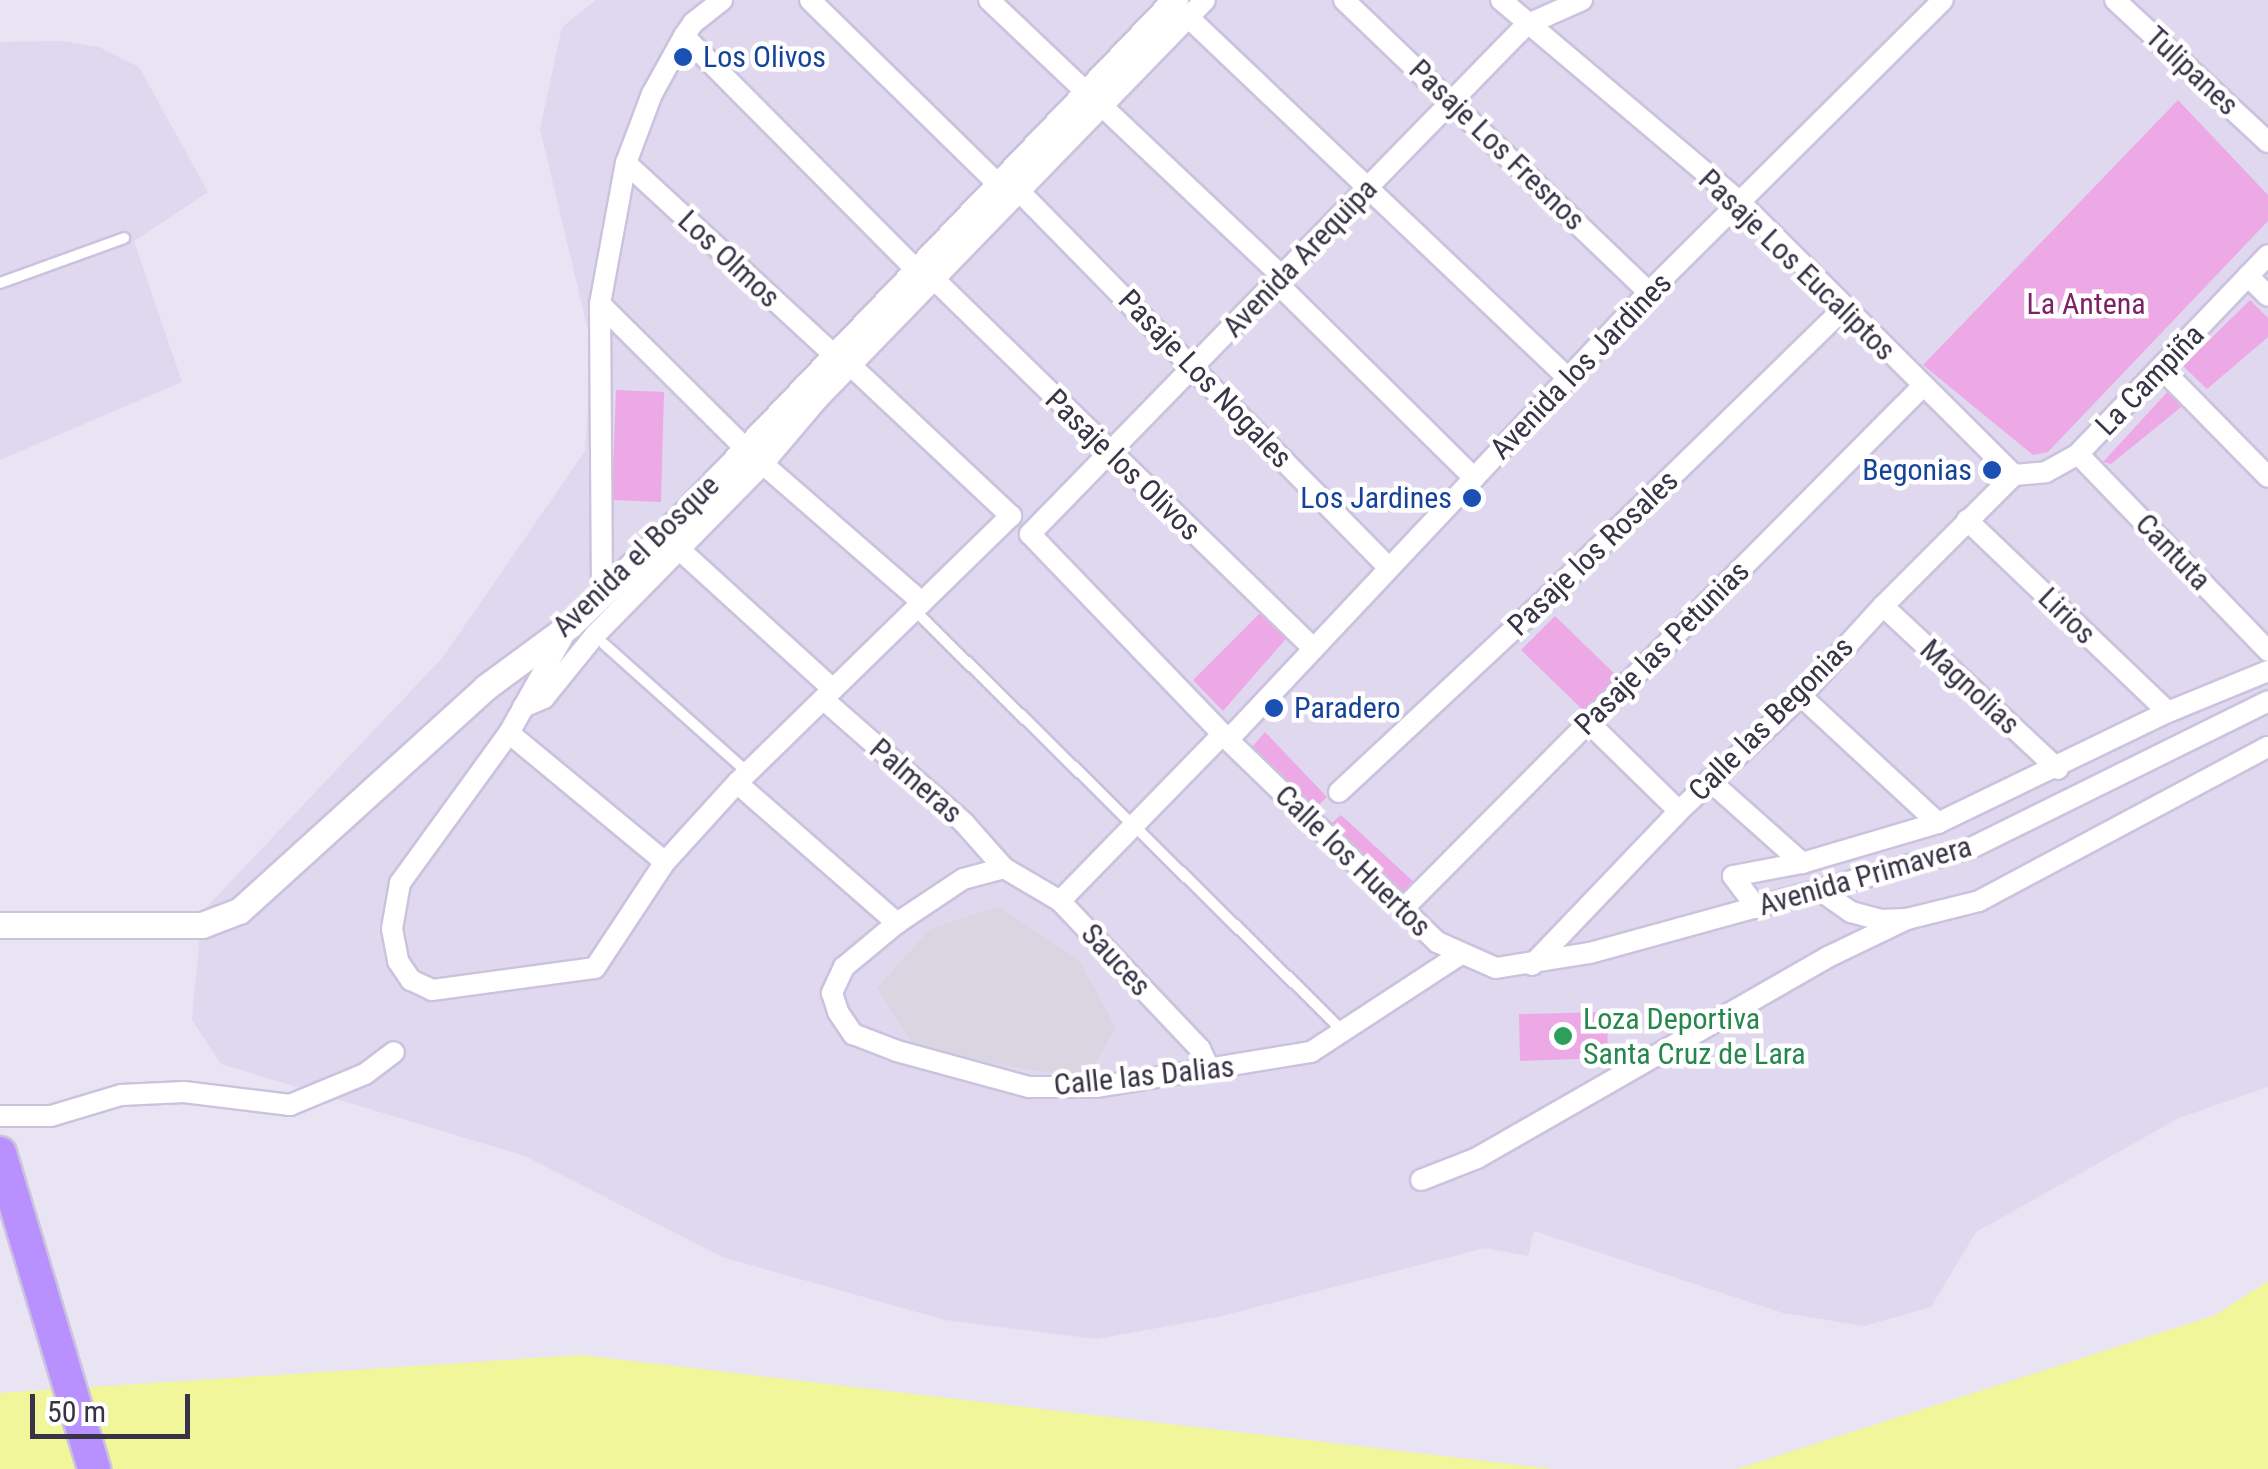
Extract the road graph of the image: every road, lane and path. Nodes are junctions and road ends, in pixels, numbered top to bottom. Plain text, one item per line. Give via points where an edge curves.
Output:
1 (722, 0) edge
2 (810, 0) edge
3 (989, 0) edge
4 (1205, 0) edge
5 (1344, 0) edge
6 (1501, 0) edge
7 (1582, 0) edge
8 (1943, 0) edge
9 (2115, 0) edge
10 (1177, 5) edge
11 (1532, 15) edge
12 (684, 36) junction
13 (1096, 100) junction
14 (1453, 101) junction
15 (2268, 142) edge
16 (626, 162) junction
17 (1009, 188) junction
18 (1366, 190) junction
19 (1742, 204) junction
20 (124, 238) dead end
21 (2268, 255) edge
22 (926, 275) junction
23 (2248, 276) junction
24 (1279, 279) junction
25 (0, 284) edge
26 (1649, 292) junction
27 (2268, 296) edge
28 (600, 304) junction
29 (1843, 310) junction
30 (842, 360) junction
31 (1195, 366) junction
32 (2162, 369) junction
33 (1568, 378) junction
34 (1922, 387) junction
35 (1109, 453) junction
36 (2078, 454) junction
37 (754, 456) junction
38 (2014, 475) junction
39 (2268, 477) edge
40 (1474, 478) junction
41 (1967, 520) junction
42 (680, 550) junction
43 (1389, 568) junction
44 (602, 592) junction
45 (918, 606) junction
46 (1883, 606) junction
47 (570, 624) junction
48 (604, 644) dead end
49 (1314, 648) junction
50 (2268, 651) edge
51 (2268, 671) edge
52 (828, 694) junction
53 (1801, 696) junction
54 (2268, 701) edge
55 (524, 707) junction
56 (2168, 712) junction
57 (1588, 722) junction
58 (509, 733) junction
59 (1225, 737) junction
60 (2268, 747) edge
61 (2058, 768) junction
62 (742, 778) junction
63 (1709, 780) junction
64 (1339, 792) dead end
65 (1678, 810) junction
66 (1938, 823) junction
67 (1134, 826) junction
68 (665, 862) junction
69 (1802, 863) junction
70 (1004, 868) junction
71 (1821, 891) junction
72 (1060, 901) junction
73 (1757, 908) junction
74 (1402, 909) junction
75 (1907, 919) junction
76 (897, 923) junction
77 (0, 925) edge
78 (1459, 955) junction
79 (1532, 965) junction
80 (1496, 968) joint
81 (1344, 1034) junction
82 (394, 1052) dead end
83 (1210, 1070) junction
84 (0, 1116) edge
85 (0, 1153) edge
86 (1421, 1180) dead end
87 (94, 1469) edge

1 - 12 street
2 - 17 street, Pasaje Los Nogales
3 - 13 street
4 - 10 street
5 - 14 street, Pasaje Los Fresnos
6 - 11 street
7 - 11 street, Avenida Arequipa
8 - 19 street, Avenida los Jardines
9 - 15 street, Tulipanes
10 - 13 street
10 - 13 street, Avenida el Bosque via 1149,29
10 - 18 street
11 - 14 street, Avenida Arequipa
11 - 19 street, Pasaje Los Eucaliptos
12 - 16 street
12 - 22 street, Pasaje los Olivos
13 - 17 street
13 - 17 street, Avenida el Bosque via 1062,121
13 - 24 street
14 - 18 street, Avenida Arequipa
14 - 26 street, Pasaje Los Fresnos
16 - 28 street
16 - 30 street, Los Olmos
17 - 22 street, Avenida el Bosque
17 - 31 street, Pasaje Los Nogales
18 - 24 street, Avenida Arequipa
18 - 33 street
19 - 26 street, Avenida los Jardines
19 - 29 street, Pasaje Los Eucaliptos
20 - 25 lane
21 - 23 street, La Campiña
22 - 30 street, Avenida el Bosque
22 - 35 street, Pasaje los Olivos
23 - 27 street
23 - 32 street, La Campiña
24 - 31 street, Avenida Arequipa
24 - 40 street
26 - 33 street, Avenida los Jardines
28 - 37 street
28 - 44 street
29 - 34 street, Pasaje Los Eucaliptos
29 - 64 street, Pasaje los Rosales
30 - 37 street, Avenida el Bosque
30 - 45 street, Los Olmos via 1012,516
31 - 35 street, Avenida Arequipa
31 - 43 street, Pasaje Los Nogales
32 - 36 street, La Campiña
32 - 39 street
33 - 40 street, Avenida los Jardines
34 - 38 street, Pasaje Los Eucaliptos
34 - 57 street, Pasaje las Petunias
35 - 49 street, Pasaje los Olivos
35 - 59 street, Avenida Arequipa via 1030,534
36 - 38 street, La Campiña via 2046,472
36 - 50 street, Cantuta
37 - 42 street
37 - 44 street, Avenida el Bosque
37 - 45 street
38 - 41 street, Calle las Begonias
40 - 43 street, Avenida los Jardines
41 - 46 street, Calle las Begonias
41 - 56 street, Lirios
42 - 52 street, Palmeras
42 - 55 street via 544,698
43 - 49 street, Avenida los Jardines
44 - 47 street, Avenida el Bosque
45 - 52 street
45 - 67 lane
46 - 53 street, Calle las Begonias
46 - 61 street, Magnolias
47 - 55 street
47 - 77 street, Avenida el Bosque via 486,687 239,911 202,925
48 - 62 lane
49 - 59 street, Avenida los Jardines
51 - 56 street
52 - 62 street
52 - 70 street, Palmeras
53 - 63 street, Calle las Begonias
53 - 66 street
54 - 71 street, Avenida Primavera via 1971,848
55 - 58 street
56 - 61 street
57 - 65 street
57 - 74 street, Pasaje las Petunias
58 - 68 street
58 - 68 street via 400,883 392,933 410,980 432,990 587,972
59 - 67 street, Avenida los Jardines
59 - 74 street, Calle los Huertos
60 - 75 street via 1979,901
61 - 66 street
62 - 68 street
62 - 76 street
63 - 65 street, Calle las Begonias
63 - 69 street
65 - 79 street, Calle las Begonias
66 - 69 street
67 - 72 street, Avenida los Jardines
67 - 81 lane
69 - 73 street via 1733,876
70 - 72 street, Sauces
70 - 76 street via 963,879
71 - 73 street, Avenida Primavera
71 - 75 street via 1850,912
72 - 83 street, Sauces via 1200,1049
73 - 79 street, Avenida Primavera
74 - 78 street, Calle los Huertos
75 - 86 street via 1477,1158
76 - 83 street, Calle las Dalias via 844,966 832,993 853,1034 1030,1087 1098,1087
78 - 80 street, Calle los Huertos
78 - 81 street, Calle las Dalias
79 - 80 street, Avenida Primavera
81 - 83 street, Calle las Dalias via 1311,1052
82 - 84 street via 365,1074 290,1105 184,1092 122,1095 51,1116
85 - 87 main road

